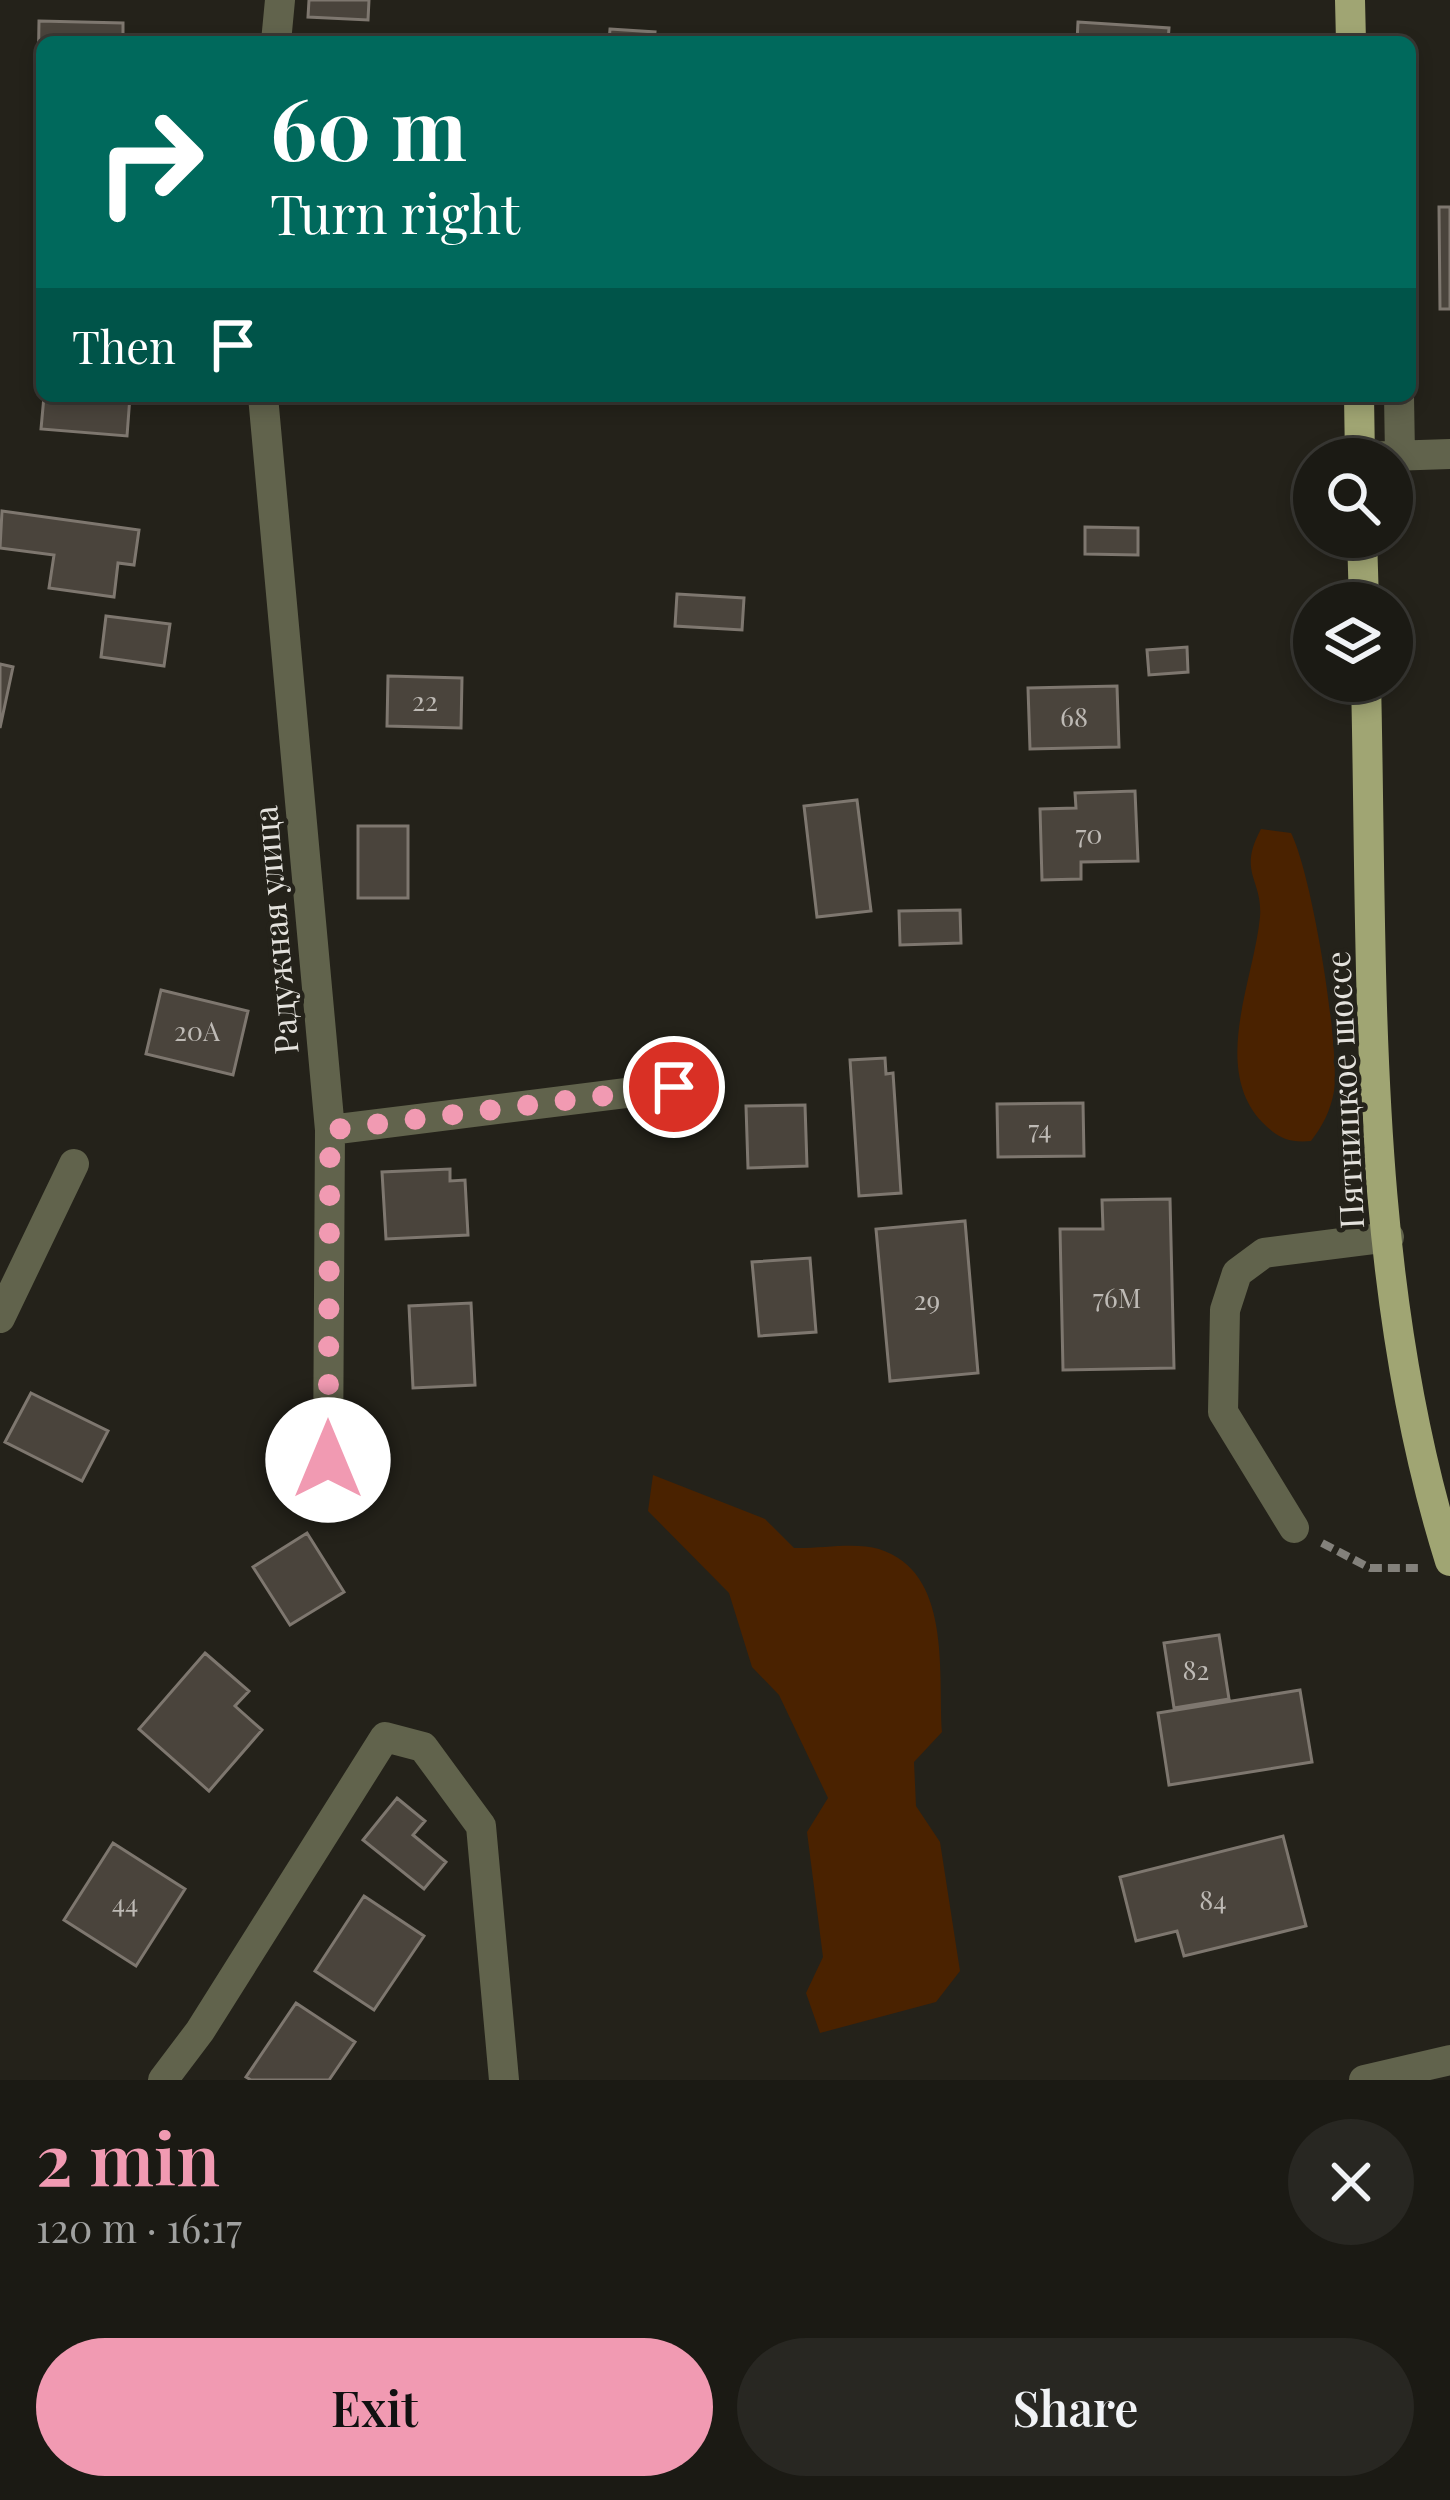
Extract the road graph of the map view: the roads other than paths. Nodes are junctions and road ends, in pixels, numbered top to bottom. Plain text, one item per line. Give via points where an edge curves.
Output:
1 (280, 0) edge
2 (1352, 0) edge
3 (277, 36) edge
4 (1351, 36) edge
5 (1366, 36) edge
6 (264, 402) edge
7 (1359, 402) edge
8 (1399, 402) edge
9 (1360, 438) edge
10 (1400, 438) edge
11 (1450, 454) edge
12 (1413, 455) edge
13 (1366, 702) edge
14 (674, 1087) dead end
15 (330, 1130) junction
16 (74, 1165) dead end
17 (1389, 1237) junction
18 (0, 1318) edge
19 (328, 1460) dead end
20 (1294, 1528) road end
21 (1435, 1564) edge
22 (1450, 2060) edge
23 (163, 2080) edge
24 (504, 2080) edge
25 (1364, 2080) edge

1 - 3 street
2 - 4 main road
2 - 5 street
6 - 15 street, Радужная улица
7 - 9 main road
8 - 10 street
11 - 12 street
13 - 17 main road, Пятницкое шоссе via 1377,1144
14 - 15 street
15 - 19 street, Радужная улица
16 - 18 street
17 - 20 street via 1264,1253 1237,1273 1225,1310 1222,1412
17 - 21 main road, Пятницкое шоссе
22 - 25 street
23 - 24 street via 385,1738 423,1747 481,1826

